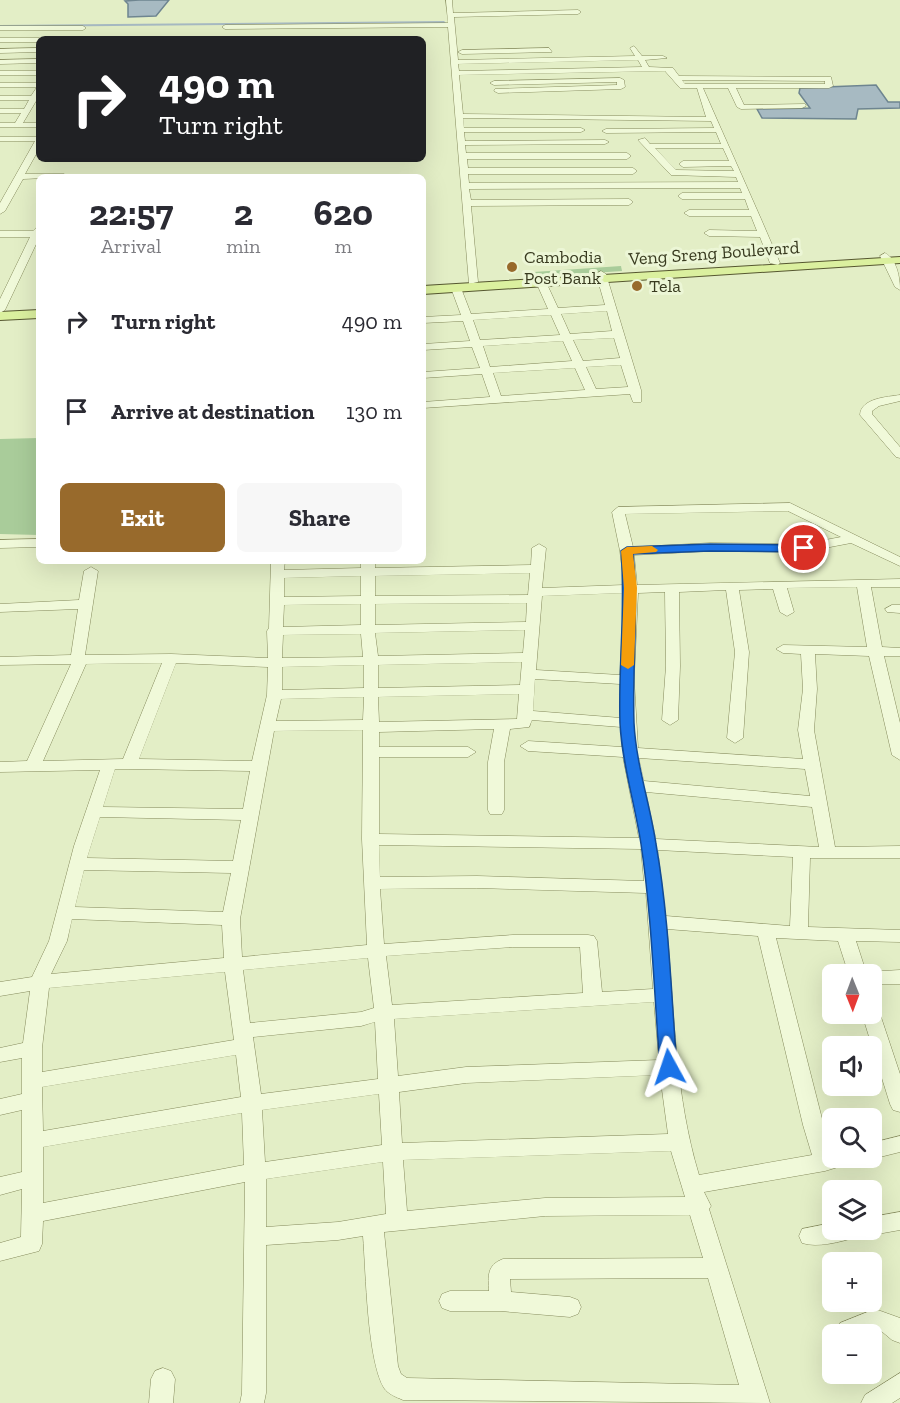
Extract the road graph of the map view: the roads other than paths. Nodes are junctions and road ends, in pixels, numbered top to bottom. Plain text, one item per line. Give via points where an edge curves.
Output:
1 (449, 0) edge
2 (578, 12) dead end
3 (450, 15) junction
4 (451, 25) junction
5 (225, 27) dead end
6 (0, 28) edge
7 (83, 28) dead end
8 (8, 31) dead end
9 (74, 31) dead end
10 (71, 36) edge
11 (36, 40) edge
12 (1, 41) edge
13 (622, 48) dead end
14 (36, 50) edge
15 (556, 50) dead end
16 (0, 51) edge
17 (512, 51) junction
18 (453, 52) junction
19 (640, 58) junction
20 (663, 58) dead end
21 (36, 61) edge
22 (515, 61) junction
23 (0, 62) edge
24 (454, 62) junction
25 (646, 69) junction
26 (520, 72) junction
27 (0, 73) edge
28 (36, 73) edge
29 (455, 73) junction
30 (675, 78) junction
31 (0, 86) edge
32 (731, 86) junction
33 (36, 87) edge
34 (496, 87) dead end
35 (700, 88) dead end
36 (526, 91) junction
37 (36, 94) edge
38 (736, 96) junction
39 (747, 96) dead end
40 (0, 98) edge
41 (34, 98) junction
42 (802, 106) dead end
43 (511, 107) dead end
44 (0, 111) edge
45 (26, 111) junction
46 (459, 116) junction
47 (514, 116) junction
48 (579, 116) junction
49 (711, 118) junction
50 (0, 125) edge
51 (18, 125) junction
52 (36, 125) edge
53 (460, 130) junction
54 (581, 130) junction
55 (720, 130) junction
56 (606, 131) dead end
57 (0, 139) edge
58 (36, 140) edge
59 (461, 142) junction
60 (584, 142) junction
61 (605, 142) dead end
62 (36, 145) edge
63 (728, 150) junction
64 (656, 155) junction
65 (462, 156) junction
66 (588, 156) junction
67 (627, 156) dead end
68 (734, 163) junction
69 (665, 164) junction
70 (464, 171) junction
71 (592, 171) junction
72 (633, 171) dead end
73 (740, 174) junction
74 (18, 176) junction
75 (36, 176) edge
76 (743, 185) junction
77 (465, 186) junction
78 (596, 186) junction
79 (0, 189) edge
80 (11, 189) junction
81 (682, 196) dead end
82 (748, 196) junction
83 (601, 202) junction
84 (629, 202) dead end
85 (466, 203) junction
86 (1, 206) edge
87 (689, 213) dead end
88 (755, 213) junction
89 (36, 231) edge
90 (36, 233) edge
91 (709, 233) dead end
92 (0, 234) edge
93 (764, 234) junction
94 (894, 258) edge
95 (775, 263) junction
96 (713, 269) junction
97 (602, 276) junction
98 (473, 282) junction
99 (541, 282) junction
100 (426, 285) edge
101 (900, 287) edge
102 (456, 288) junction
103 (426, 290) edge
104 (612, 308) junction
105 (36, 309) edge
106 (0, 310) edge
107 (555, 312) junction
108 (36, 314) edge
109 (0, 316) edge
110 (468, 317) junction
111 (426, 320) edge
112 (619, 334) junction
113 (566, 338) junction
114 (477, 343) junction
115 (426, 347) edge
116 (626, 361) junction
117 (579, 364) junction
118 (487, 371) junction
119 (426, 375) edge
120 (592, 393) junction
121 (900, 398) edge
122 (497, 400) junction
123 (426, 405) edge
124 (900, 454) edge
125 (853, 538) junction
126 (36, 543) edge
127 (0, 544) edge
128 (539, 548) dead end
129 (627, 551) junction
130 (900, 562) edge
131 (368, 567) edge
132 (277, 568) edge
133 (536, 569) junction
134 (92, 571) dead end
135 (863, 583) junction
136 (779, 584) junction
137 (900, 584) edge
138 (732, 586) junction
139 (672, 587) junction
140 (631, 588) junction
141 (534, 595) junction
142 (368, 600) junction
143 (277, 601) junction
144 (86, 604) junction
145 (0, 608) edge
146 (787, 612) dead end
147 (531, 626) junction
148 (368, 629) junction
149 (274, 631) junction
150 (783, 649) dead end
151 (808, 650) junction
152 (876, 652) junction
153 (900, 652) edge
154 (529, 657) junction
155 (171, 658) junction
156 (80, 660) junction
157 (371, 660) junction
158 (0, 661) edge
159 (275, 663) junction
160 (530, 674) junction
161 (627, 680) junction
162 (526, 689) junction
163 (371, 693) junction
164 (273, 695) junction
165 (525, 715) junction
166 (670, 720) dead end
167 (627, 723) junction
168 (503, 724) junction
169 (268, 726) junction
170 (371, 726) junction
171 (735, 738) dead end
172 (528, 746) dead end
173 (630, 751) junction
174 (369, 752) junction
175 (468, 752) dead end
176 (900, 755) edge
177 (129, 764) junction
178 (109, 765) junction
179 (813, 765) junction
180 (33, 766) junction
181 (260, 766) junction
182 (1, 771) edge
183 (637, 786) junction
184 (819, 802) junction
185 (496, 810) dead end
186 (95, 812) junction
187 (250, 815) junction
188 (370, 839) junction
189 (649, 844) junction
190 (802, 852) junction
191 (900, 852) edge
192 (828, 853) junction
193 (78, 864) junction
194 (239, 867) junction
195 (371, 883) junction
196 (654, 887) junction
197 (66, 913) junction
198 (231, 919) junction
199 (657, 922) junction
200 (765, 930) junction
201 (799, 933) junction
202 (845, 934) junction
203 (900, 936) edge
204 (375, 952) junction
205 (233, 964) junction
206 (855, 964) edge
207 (882, 977) edge
208 (900, 977) edge
209 (40, 982) junction
210 (0, 989) edge
211 (663, 995) junction
212 (593, 999) junction
213 (384, 1013) junction
214 (874, 1024) edge
215 (244, 1039) junction
216 (32, 1048) junction
217 (0, 1055) edge
218 (669, 1067) junction
219 (390, 1084) junction
220 (33, 1090) junction
221 (252, 1103) junction
222 (900, 1104) edge
223 (0, 1107) edge
224 (822, 1138) edge
225 (31, 1141) junction
226 (679, 1142) junction
227 (900, 1144) edge
228 (882, 1148) edge
229 (392, 1152) junction
230 (822, 1162) edge
231 (254, 1172) junction
232 (33, 1178) junction
233 (693, 1185) junction
234 (0, 1186) edge
235 (700, 1206) junction
236 (33, 1214) junction
237 (397, 1221) junction
238 (900, 1221) edge
239 (882, 1224) edge
240 (373, 1227) junction
241 (822, 1234) edge
242 (810, 1236) dead end
243 (254, 1237) junction
244 (0, 1252) edge
245 (717, 1268) junction
246 (450, 1301) dead end
247 (500, 1301) junction
248 (570, 1307) dead end
249 (862, 1324) edge
250 (900, 1333) edge
251 (163, 1379) dead end
252 (900, 1384) edge
253 (756, 1400) edge
254 (161, 1403) edge
255 (252, 1403) edge
256 (873, 1403) edge

1 - 3 street
2 - 3 street via 496,10
3 - 4 street
4 - 5 street
4 - 18 street
6 - 7 street
8 - 12 street
9 - 10 street
11 - 12 street
13 - 19 street via 637,48
14 - 16 street
15 - 17 street
17 - 18 street via 491,48
17 - 22 street
18 - 24 street
19 - 20 street
19 - 22 street
19 - 25 street
21 - 23 street
22 - 24 street
22 - 26 street
24 - 29 street
25 - 26 street
25 - 30 street via 668,69
26 - 29 street
26 - 36 street
27 - 28 street
29 - 46 street
30 - 32 street via 683,86
30 - 32 street via 828,79 829,86
31 - 33 street
32 - 38 street
34 - 36 street
35 - 49 street
36 - 36 street via 621,87 620,80
37 - 41 street
38 - 39 street
38 - 42 street via 743,107
40 - 41 street
41 - 45 street
43 - 47 street
44 - 45 street
45 - 51 street
46 - 47 street
46 - 53 street
47 - 48 street via 534,112
48 - 49 street
48 - 54 street
49 - 55 street
50 - 51 street
51 - 52 street
53 - 54 street
53 - 59 street
54 - 60 street
55 - 56 street
55 - 63 street
57 - 58 street
59 - 60 street
59 - 65 street
60 - 61 street
60 - 66 street
62 - 74 street
63 - 64 street
63 - 64 street via 645,143
63 - 68 street
64 - 69 street
65 - 66 street
65 - 70 street
66 - 67 street
66 - 71 street
68 - 69 street
68 - 73 street
69 - 73 street via 678,174
70 - 71 street
70 - 77 street
71 - 72 street
71 - 78 street
73 - 76 street
74 - 75 street
74 - 80 street
76 - 78 street
76 - 82 street
77 - 78 street
77 - 85 street
78 - 83 street
79 - 80 street
80 - 86 street
81 - 82 street
82 - 88 street
83 - 84 street
83 - 85 street
85 - 98 street
87 - 88 street
88 - 93 street
89 - 92 street
90 - 106 street
91 - 93 street
93 - 95 street
94 - 95 main road, Veng Sreng Boulevard
94 - 96 main road, Veng Sreng Boulevard
94 - 101 street
95 - 96 main road, Veng Sreng Boulevard
96 - 97 main road, Veng Sreng Boulevard
97 - 98 main road, Veng Sreng Boulevard
97 - 99 main road, Veng Sreng Boulevard
97 - 104 street
98 - 100 main road, Veng Sreng Boulevard
99 - 102 main road, Veng Sreng Boulevard
99 - 107 street
102 - 103 main road, Veng Sreng Boulevard
102 - 110 street
104 - 107 street
104 - 112 street
105 - 106 main road
107 - 110 street
107 - 113 street
108 - 109 main road
110 - 111 street
110 - 114 street
112 - 113 street
112 - 116 street
113 - 114 street
113 - 117 street
114 - 115 street
114 - 118 street
116 - 117 street
116 - 120 street via 636,395
117 - 118 street
117 - 120 street
118 - 119 street
118 - 122 street
120 - 122 street
121 - 124 street via 875,403 866,415
122 - 123 street
125 - 129 street via 804,548
125 - 129 street via 790,507 622,510 618,512
125 - 130 street
126 - 127 street
128 - 133 street
129 - 140 street
131 - 132 street
131 - 133 street
131 - 142 street
132 - 143 street
133 - 141 street
134 - 144 street
135 - 136 street
135 - 137 street
135 - 152 street
136 - 138 street
136 - 146 street
138 - 139 street
138 - 171 street via 741,652
139 - 140 street
139 - 166 street
140 - 141 street
140 - 161 street
141 - 142 street
141 - 147 street
142 - 143 street
142 - 148 street
143 - 149 street
144 - 145 street
144 - 156 street via 77,653
147 - 148 street
147 - 154 street
148 - 149 street
148 - 157 street
149 - 159 street
150 - 151 street
151 - 152 street
151 - 179 street via 806,730
152 - 153 street
152 - 176 street
154 - 157 street
154 - 160 street
155 - 156 street
155 - 159 street
155 - 177 street
156 - 158 street
156 - 180 street
157 - 159 street
157 - 163 street
159 - 164 street
160 - 161 street
160 - 162 street
161 - 167 street
162 - 163 street
162 - 165 street
163 - 164 street
163 - 170 street
164 - 169 street
165 - 167 street
165 - 168 street via 524,724
167 - 173 street
168 - 170 street
168 - 185 street via 496,762
169 - 170 street
169 - 181 street
170 - 174 street
172 - 173 street
173 - 179 street
173 - 183 street
174 - 175 street
174 - 188 street
177 - 178 street
177 - 181 street
178 - 180 street
178 - 186 street
179 - 184 street
180 - 182 street
181 - 187 street
183 - 184 street
183 - 189 street
184 - 192 street
186 - 187 street
186 - 193 street
187 - 194 street
188 - 189 street
188 - 195 street
189 - 190 street
189 - 196 street
190 - 192 street
190 - 201 street
191 - 192 street
193 - 194 street
193 - 197 street
194 - 198 street
195 - 196 street
195 - 204 street
196 - 199 street
197 - 198 street
197 - 209 street
198 - 205 street
199 - 200 street
199 - 211 street
200 - 201 street
200 - 224 street via 810,1113
201 - 202 street
202 - 203 street
202 - 206 street
204 - 205 street
204 - 212 street via 513,941 588,942
204 - 213 street
205 - 209 street
205 - 215 street
207 - 208 street
209 - 210 street
209 - 216 street
211 - 212 street
211 - 218 street
212 - 213 street
213 - 215 street
213 - 219 street
214 - 222 street
215 - 220 street
215 - 221 street
216 - 217 street
216 - 220 street
218 - 219 street via 466,1075
218 - 226 street
219 - 221 street
219 - 229 street
220 - 223 street
220 - 225 street
221 - 225 street
221 - 231 street
225 - 232 street
226 - 229 street
226 - 233 street
227 - 228 street
229 - 231 street
229 - 237 street
230 - 233 street
231 - 236 street
231 - 243 street
232 - 234 street
232 - 236 street
233 - 235 street
235 - 237 street via 545,1207
235 - 245 street
236 - 244 street via 31,1244
237 - 240 street
238 - 239 street
240 - 243 street
240 - 253 street via 386,1366 393,1382 403,1389
241 - 242 street
243 - 255 street
245 - 247 street via 503,1269 499,1273
245 - 253 street
246 - 247 street
247 - 248 street
249 - 250 street via 884,1319
251 - 254 street
252 - 256 street

